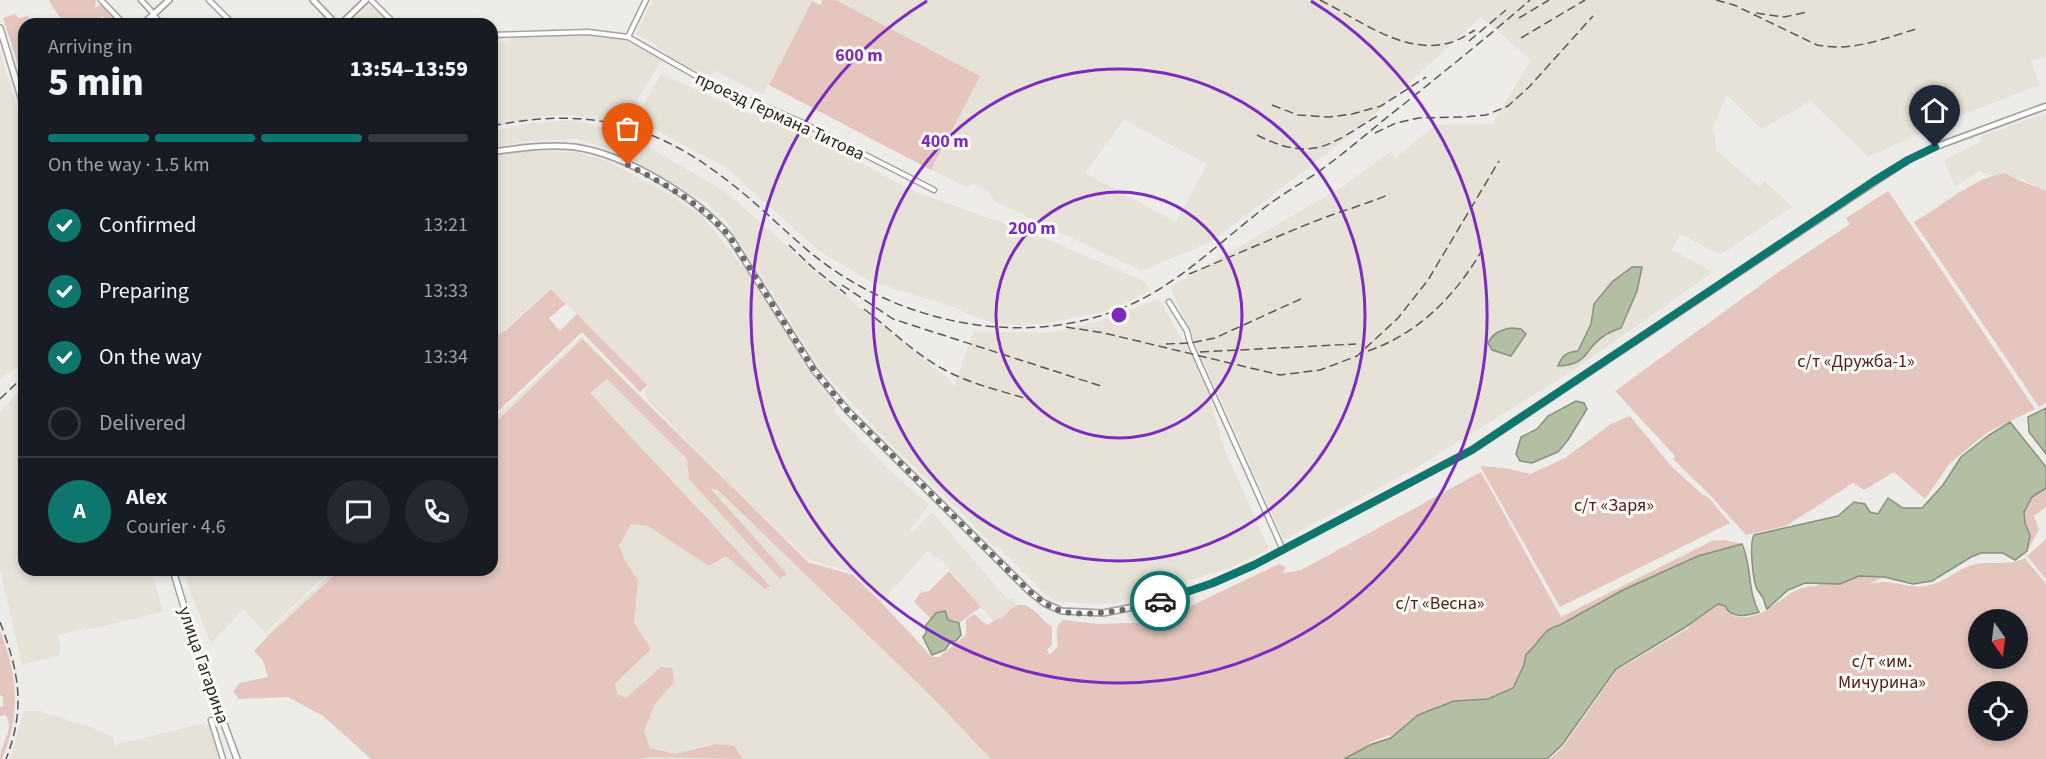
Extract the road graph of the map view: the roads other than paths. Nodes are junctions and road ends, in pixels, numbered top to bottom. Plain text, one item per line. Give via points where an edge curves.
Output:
1 (101, 0) edge
2 (141, 0) edge
3 (169, 0) edge
4 (209, 0) edge
5 (313, 0) edge
6 (366, 0) edge
7 (371, 0) edge
8 (646, 0) edge
9 (154, 14) junction
10 (118, 18) edge
11 (150, 18) edge
12 (157, 18) edge
13 (227, 18) edge
14 (330, 18) edge
15 (346, 18) edge
16 (389, 18) edge
17 (0, 28) edge
18 (498, 35) edge
19 (628, 37) junction
20 (18, 87) edge
21 (2046, 105) edge
22 (498, 151) edge
23 (934, 190) dead end
24 (1169, 302) dead end
25 (1283, 550) junction
26 (175, 576) edge
27 (211, 720) dead end
28 (223, 759) edge
29 (237, 759) edge

1 - 10 street
2 - 9 street
3 - 9 main road
4 - 13 street
5 - 14 main road
6 - 15 main road
7 - 16 street
8 - 19 street
9 - 11 main road
9 - 12 street
17 - 20 main road
18 - 19 street via 588,32
19 - 23 street, проезд Германа Титова via 705,81 803,123
21 - 25 main road via 1908,160 1472,450
22 - 25 main road via 550,146 609,156 672,189 713,219 730,237 814,370 847,410 1044,603 1062,611 1103,613 1154,603 1213,583
24 - 25 street via 1187,331
26 - 29 main road, улица Гагарина via 196,650
27 - 28 street

